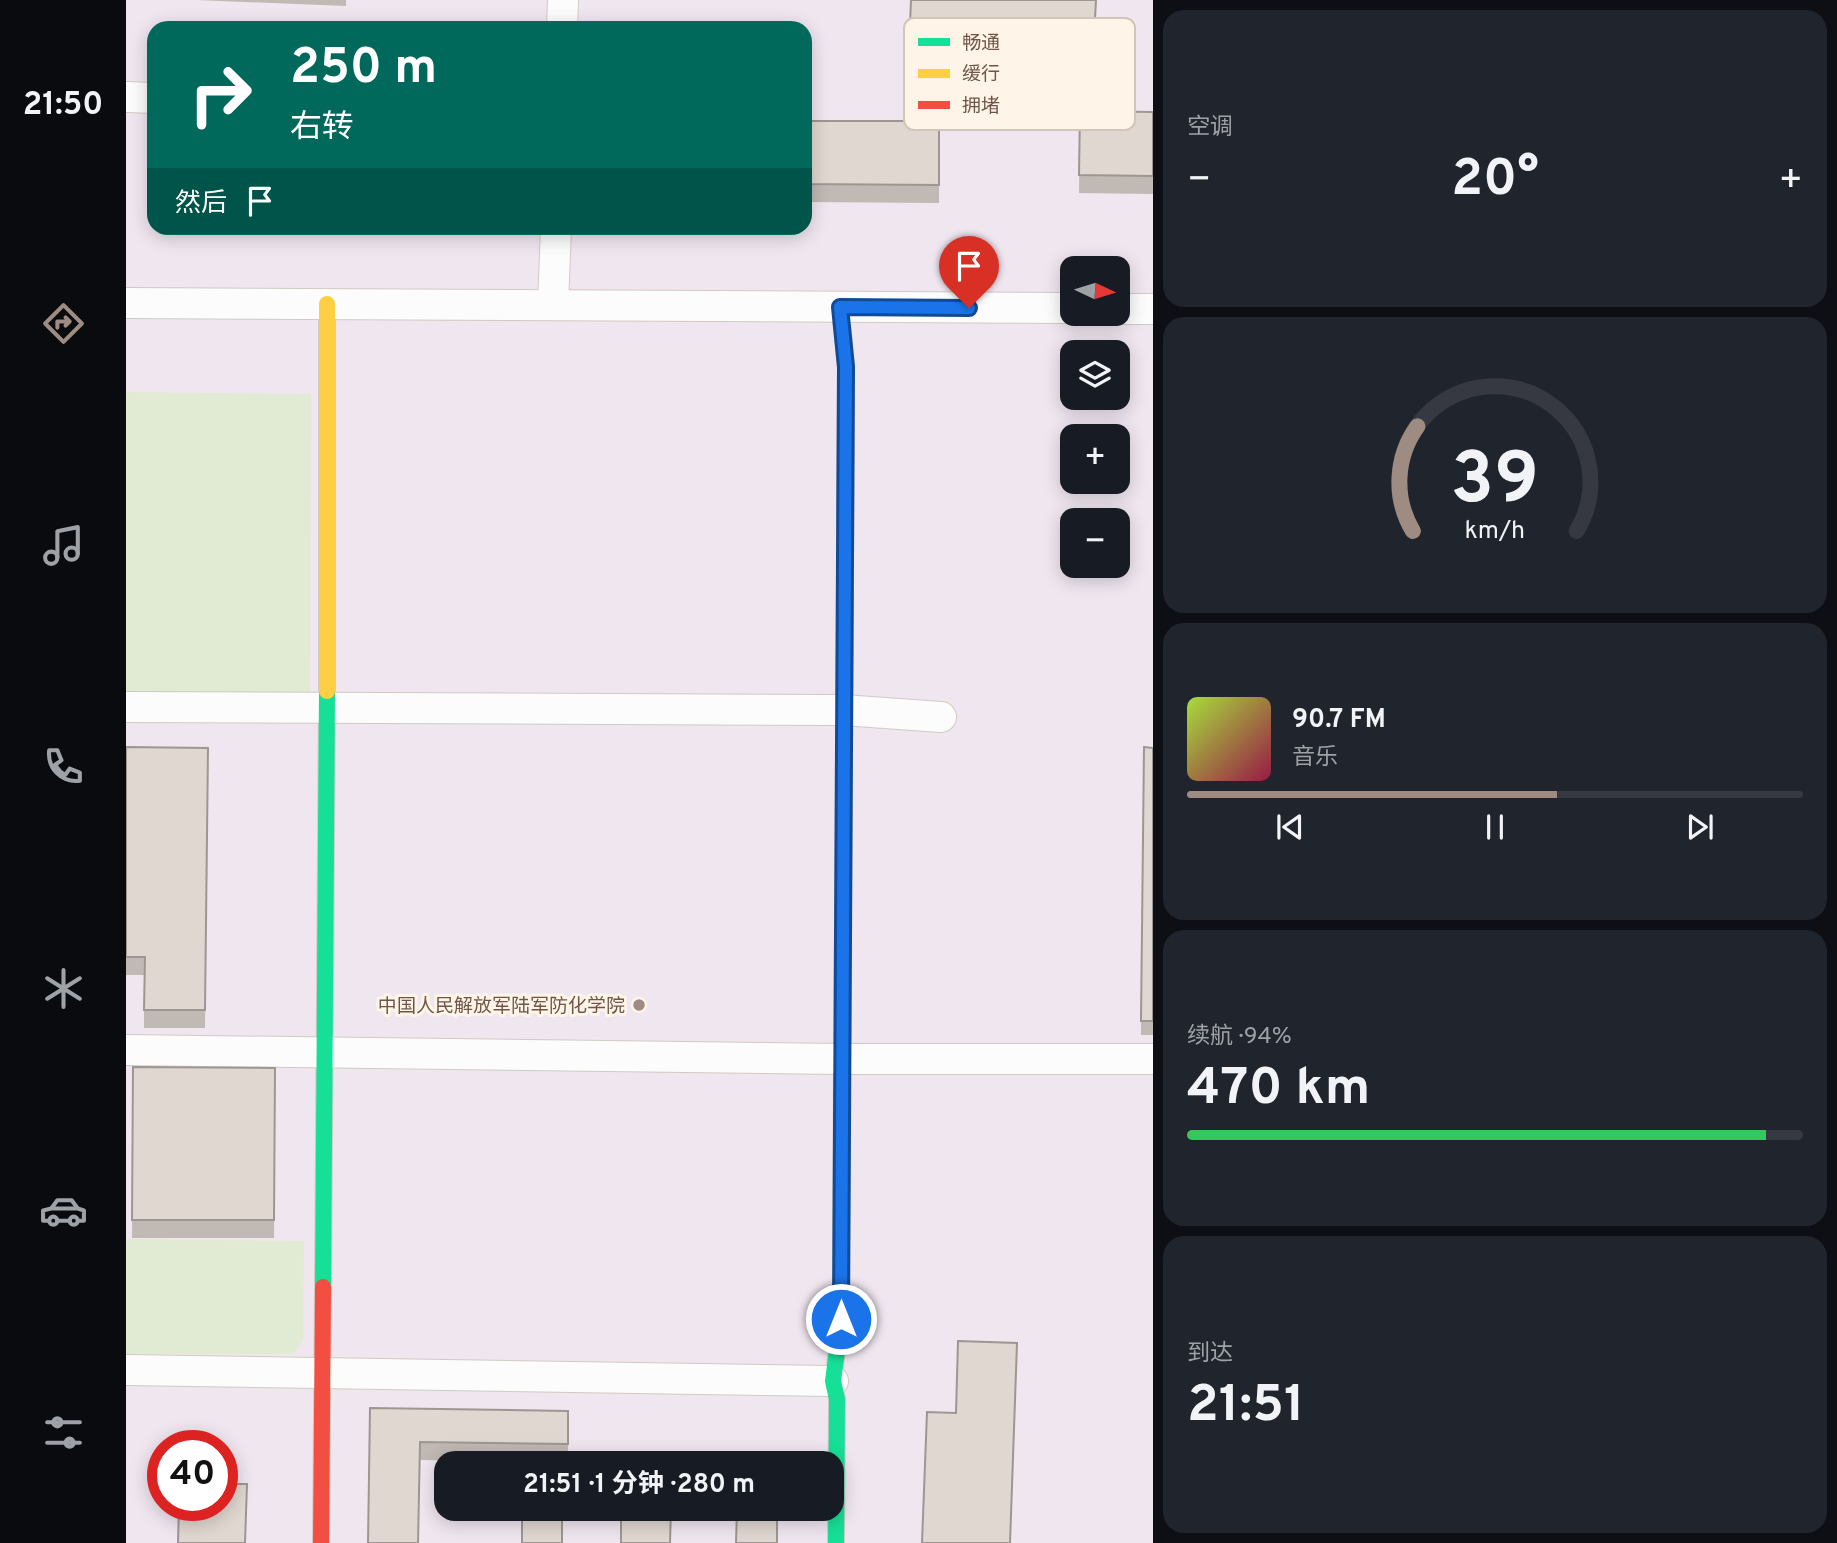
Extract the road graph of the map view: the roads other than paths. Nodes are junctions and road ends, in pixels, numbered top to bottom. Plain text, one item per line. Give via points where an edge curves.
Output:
1 (563, 0) edge
2 (562, 21) edge
3 (126, 97) edge
4 (147, 98) edge
5 (556, 235) edge
6 (126, 303) edge
7 (327, 304) junction
8 (553, 305) junction
9 (840, 307) junction
10 (1060, 308) edge
11 (1130, 309) edge
12 (1153, 309) edge
13 (126, 707) edge
14 (327, 707) junction
15 (843, 710) junction
16 (941, 717) dead end
17 (126, 1050) edge
18 (325, 1051) junction
19 (842, 1059) junction
20 (1153, 1059) edge
21 (126, 1370) edge
22 (321, 1372) junction
23 (833, 1381) junction
24 (321, 1543) edge
25 (836, 1543) edge

1 - 2 street
3 - 4 street
5 - 8 street
6 - 7 street
7 - 8 street
7 - 14 street
8 - 9 street
9 - 10 street
9 - 15 street via 846,367
11 - 12 street
13 - 14 street
14 - 15 street
14 - 18 street
15 - 16 street
15 - 19 street
17 - 18 street
18 - 19 street
18 - 22 street
19 - 20 street
19 - 23 street via 841,1319
21 - 22 street
22 - 23 street
22 - 24 street
23 - 25 street via 837,1399

